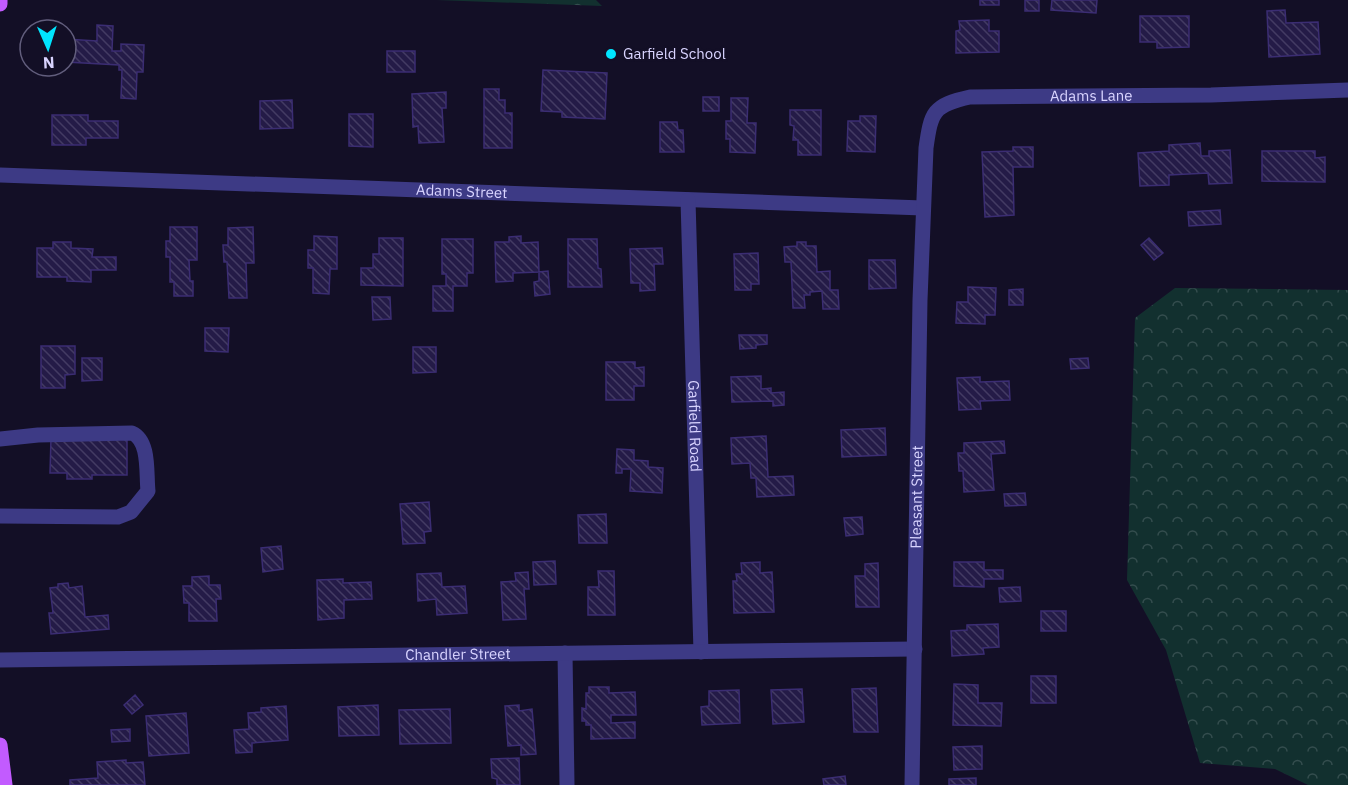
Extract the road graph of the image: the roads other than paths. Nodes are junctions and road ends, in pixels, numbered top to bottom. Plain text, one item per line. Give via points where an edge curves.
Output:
1 (1348, 90) edge
2 (0, 175) edge
3 (688, 200) junction
4 (923, 208) junction
5 (0, 439) edge
6 (0, 516) edge
7 (915, 649) junction
8 (701, 652) junction
9 (565, 653) junction
10 (0, 660) edge
11 (0, 745) edge
12 (5, 785) edge
13 (567, 785) edge
14 (912, 785) edge

1 - 4 street, Adams Lane via 970,97 949,102 936,109 929,127
2 - 3 street, Adams Street
3 - 4 street, Adams Street
3 - 8 street, Garfield Road
4 - 7 street, Pleasant Street
5 - 6 street via 132,433 144,445 148,491 131,512 118,517
7 - 8 street, Chandler Street
7 - 14 street, Pleasant Street
8 - 9 street, Chandler Street
9 - 10 street, Chandler Street
9 - 13 street
11 - 12 main road

